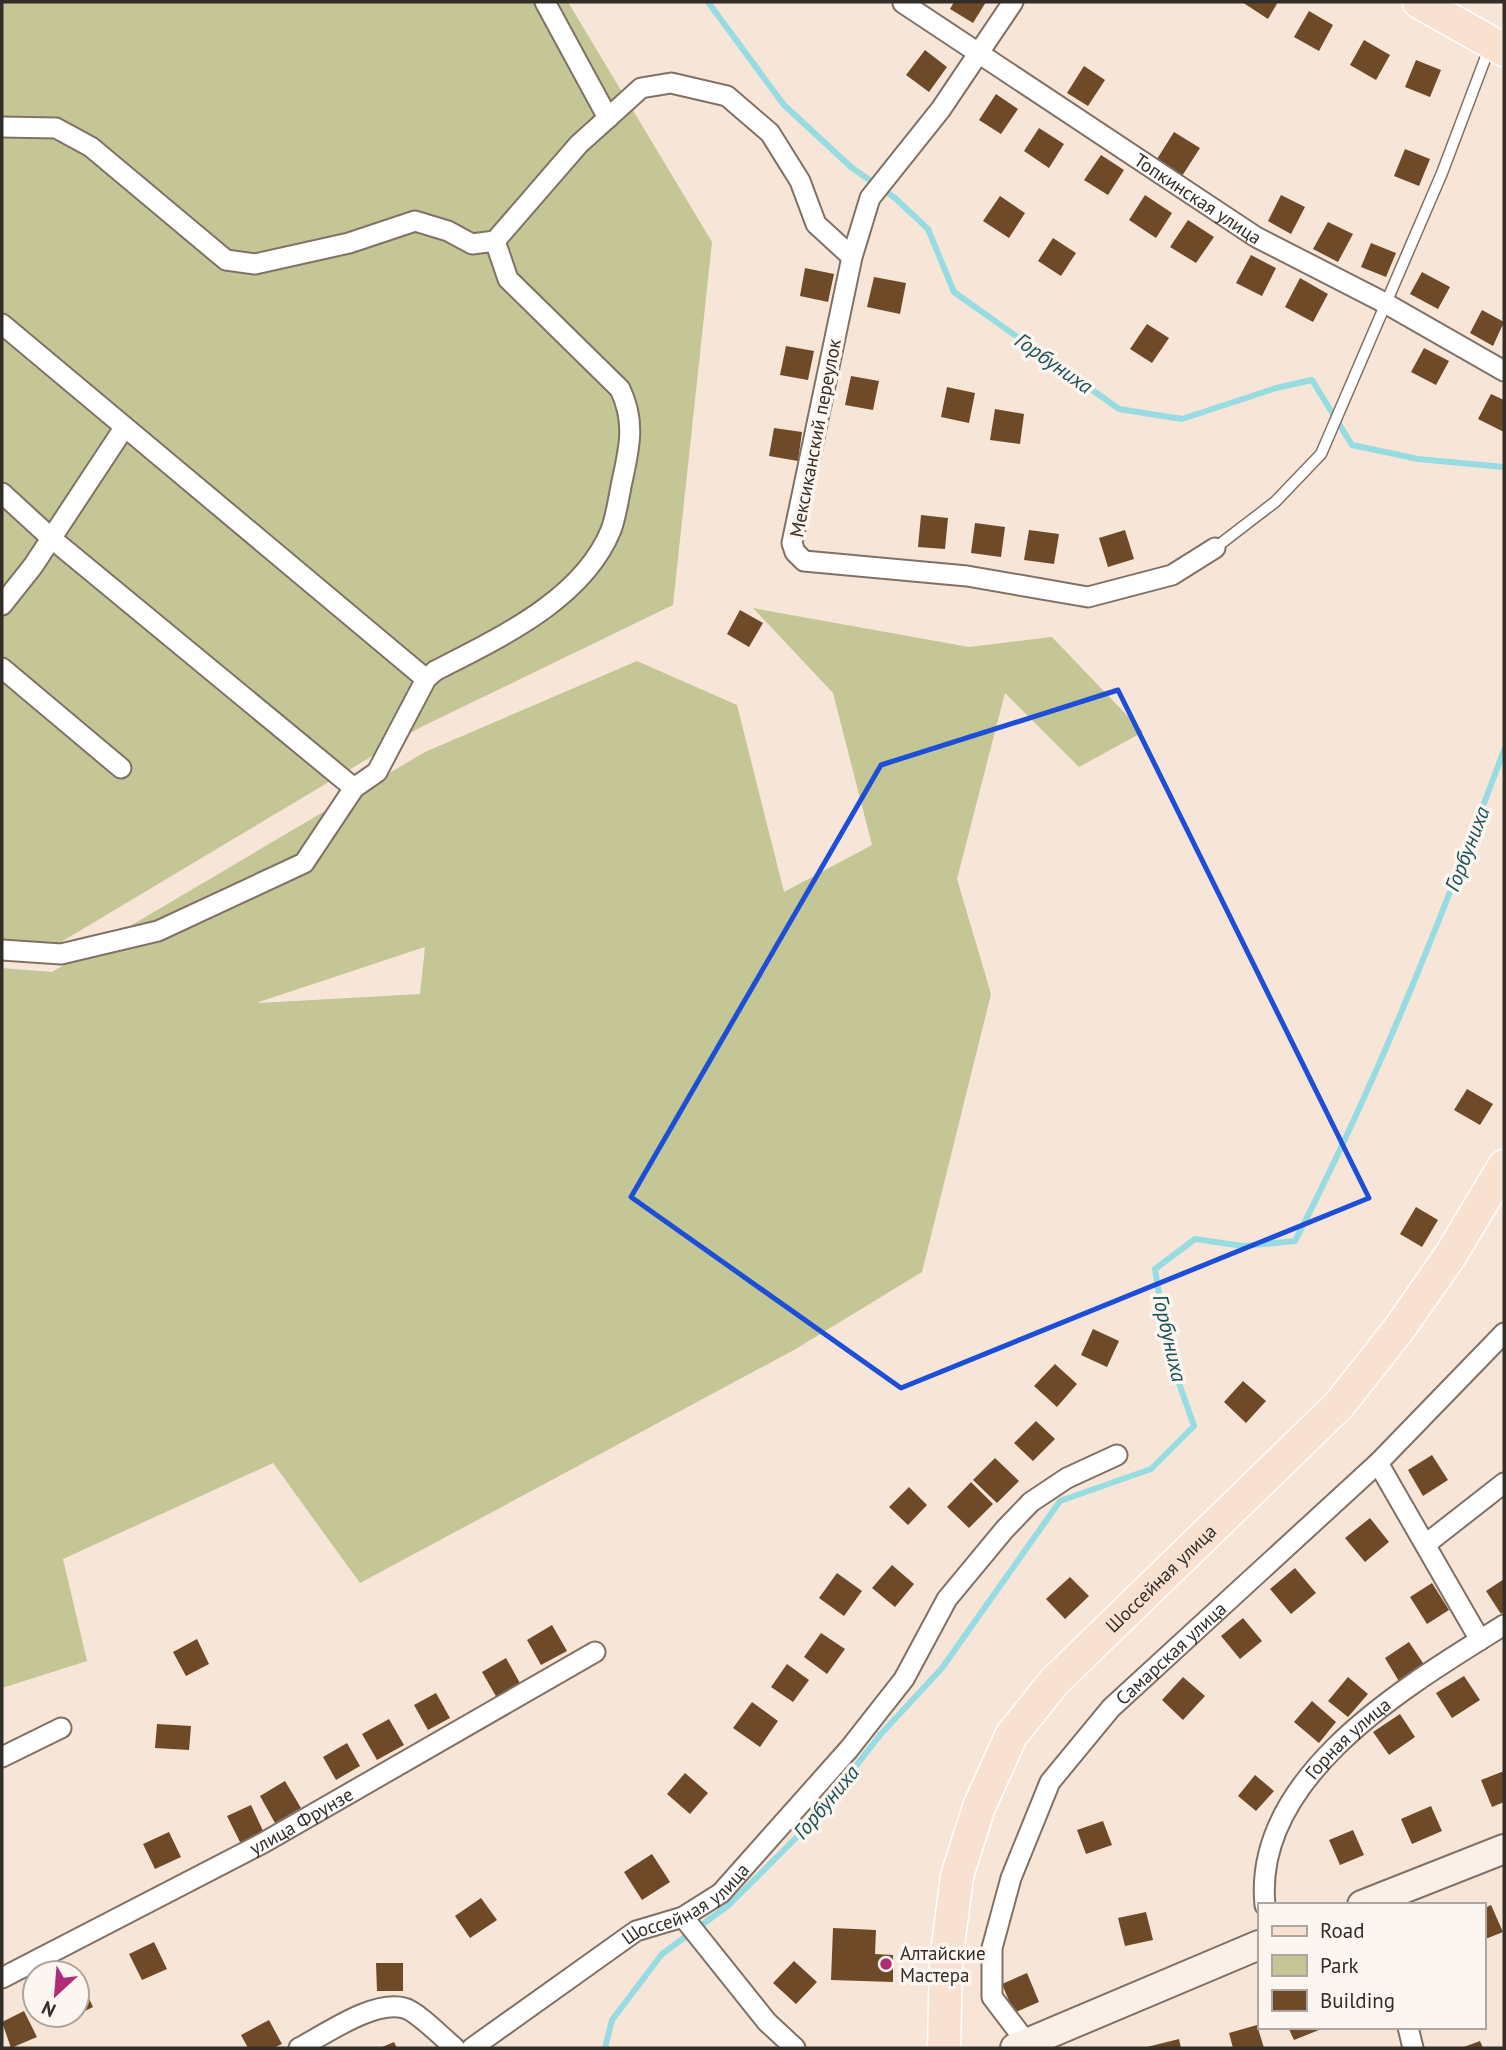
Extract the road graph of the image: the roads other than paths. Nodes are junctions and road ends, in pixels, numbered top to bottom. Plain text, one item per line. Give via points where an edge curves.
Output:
1 (545, 2) edge
2 (1013, 2) edge
3 (1419, 2) edge
4 (903, 3) edge
5 (1498, 46) edge
6 (979, 53) junction
7 (608, 118) junction
8 (2, 127) edge
9 (495, 241) junction
10 (852, 257) junction
11 (1385, 303) junction
12 (2, 324) edge
13 (1504, 370) edge
14 (124, 428) junction
15 (2, 493) edge
16 (51, 538) junction
17 (1215, 548) joint
18 (2, 605) edge
19 (2, 668) edge
20 (426, 679) junction
21 (121, 768) dead end
22 (354, 788) junction
23 (2, 950) edge
24 (1504, 1166) edge
25 (1504, 1333) edge
26 (1118, 1455) dead end
27 (1378, 1463) junction
28 (1504, 1483) edge
29 (1426, 1544) junction
30 (1504, 1625) edge
31 (1480, 1640) junction
32 (595, 1652) dead end
33 (61, 1728) dead end
34 (2, 1757) edge
35 (1504, 1849) edge
36 (1265, 1903) edge
37 (1368, 1903) edge
38 (683, 1917) junction
39 (1258, 1945) edge
40 (2, 1978) edge
41 (1408, 2029) edge
42 (1021, 2046) edge
43 (299, 2048) edge
44 (456, 2048) edge
45 (472, 2048) edge
46 (795, 2048) edge
47 (944, 2048) edge
48 (1413, 2048) edge

1 - 7 street
2 - 6 street, Мексиканский переулок
3 - 5 main road
4 - 6 street, Топкинская улица
5 - 11 lane
6 - 10 street, Мексиканский переулок via 870,198
6 - 11 street, Топкинская улица via 1256,237
7 - 9 street via 579,144
7 - 10 street via 641,89 671,83 727,96 770,133 800,181 816,224
8 - 9 street via 56,128 91,148 226,260 256,264 349,243 415,221 472,244
9 - 20 street via 508,279 620,389 629,408 632,436 611,530 588,568 529,622
10 - 17 street, Мексиканский переулок via 792,543 804,561 967,576 1088,597 1172,575
11 - 13 street, Топкинская улица
11 - 17 lane via 1321,454 1275,502
12 - 14 street
14 - 16 street
14 - 20 street
15 - 16 street
16 - 18 street
16 - 22 street
19 - 21 street
20 - 22 street via 377,772
22 - 23 street via 304,863 158,931 61,954
24 - 47 main road, Шоссейная улица via 1443,1266 1339,1405 1054,1682 1011,1736 979,1807 957,1876 946,1961
25 - 27 street, Самарская улица
26 - 38 street, Шоссейная улица via 1067,1478 1031,1502 1005,1529 947,1599 904,1679 849,1749 721,1894
27 - 29 street
27 - 42 street, Самарская улица via 1111,1708 1049,1782 1011,1878 992,1948 992,1997
28 - 29 street
29 - 31 street
30 - 31 street, Горная улица
31 - 36 street, Горная улица via 1378,1709 1294,1796 1273,1834 1263,1886
32 - 40 street, улица Фрунзе via 263,1843
33 - 34 street
35 - 37 street
38 - 45 street, Шоссейная улица via 636,1931
38 - 46 street via 767,2022
39 - 42 street
41 - 48 street
43 - 44 street via 384,2007 406,2008

